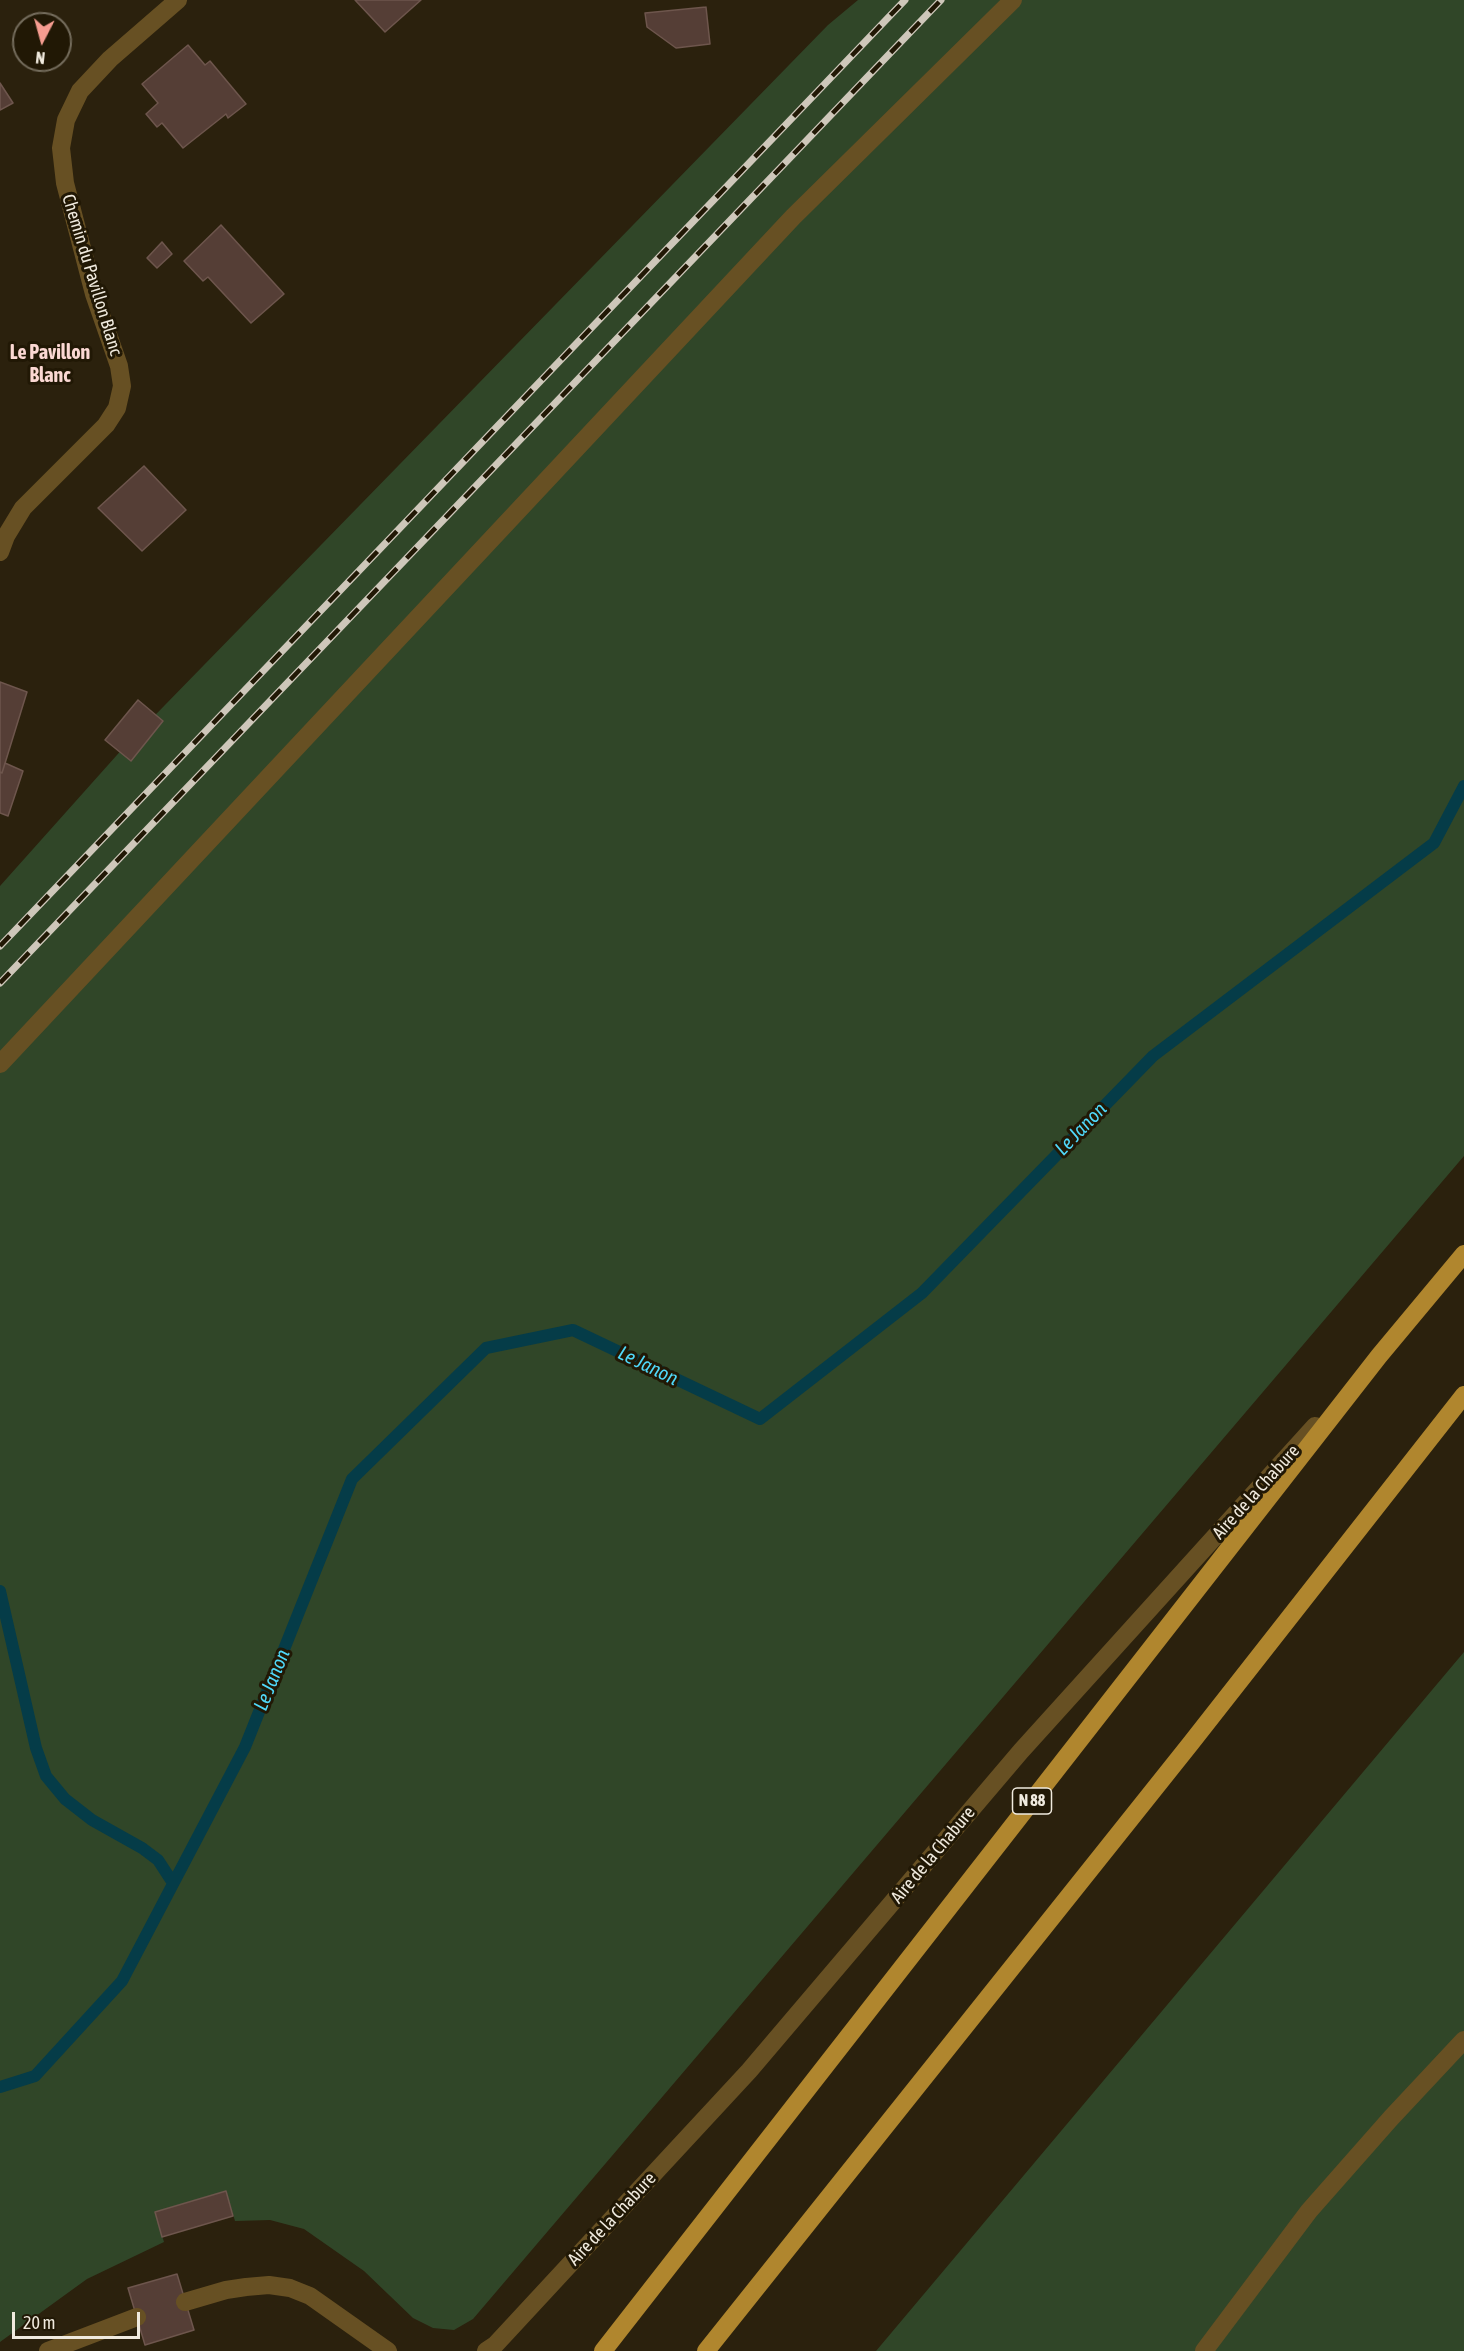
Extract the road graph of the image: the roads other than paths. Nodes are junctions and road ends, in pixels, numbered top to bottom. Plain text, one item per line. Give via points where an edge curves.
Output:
1 (178, 0) edge
2 (1013, 0) edge
3 (0, 552) edge
4 (0, 1064) edge
5 (1464, 1254) edge
6 (1378, 1356) junction
7 (1464, 1395) edge
8 (1464, 2040) edge
9 (185, 2301) dead end
10 (137, 2317) dead end
11 (491, 2349) edge
12 (48, 2351) edge
13 (388, 2351) edge
14 (470, 2351) edge
15 (603, 2351) edge
16 (706, 2351) edge
17 (1204, 2351) edge

1 - 3 street, Chemin du Pavillon Blanc via 110,59 80,91 66,120 61,148 65,183 122,386 117,408 106,425 23,508
2 - 4 street via 793,217
5 - 6 highway, N 88
6 - 11 street, Aire de la Chabure via 1021,1751 749,2072
6 - 15 highway, N 88
7 - 16 highway
8 - 17 street via 1309,2211
9 - 13 street via 226,2289 269,2285 290,2288 310,2296
10 - 12 street
11 - 14 street

